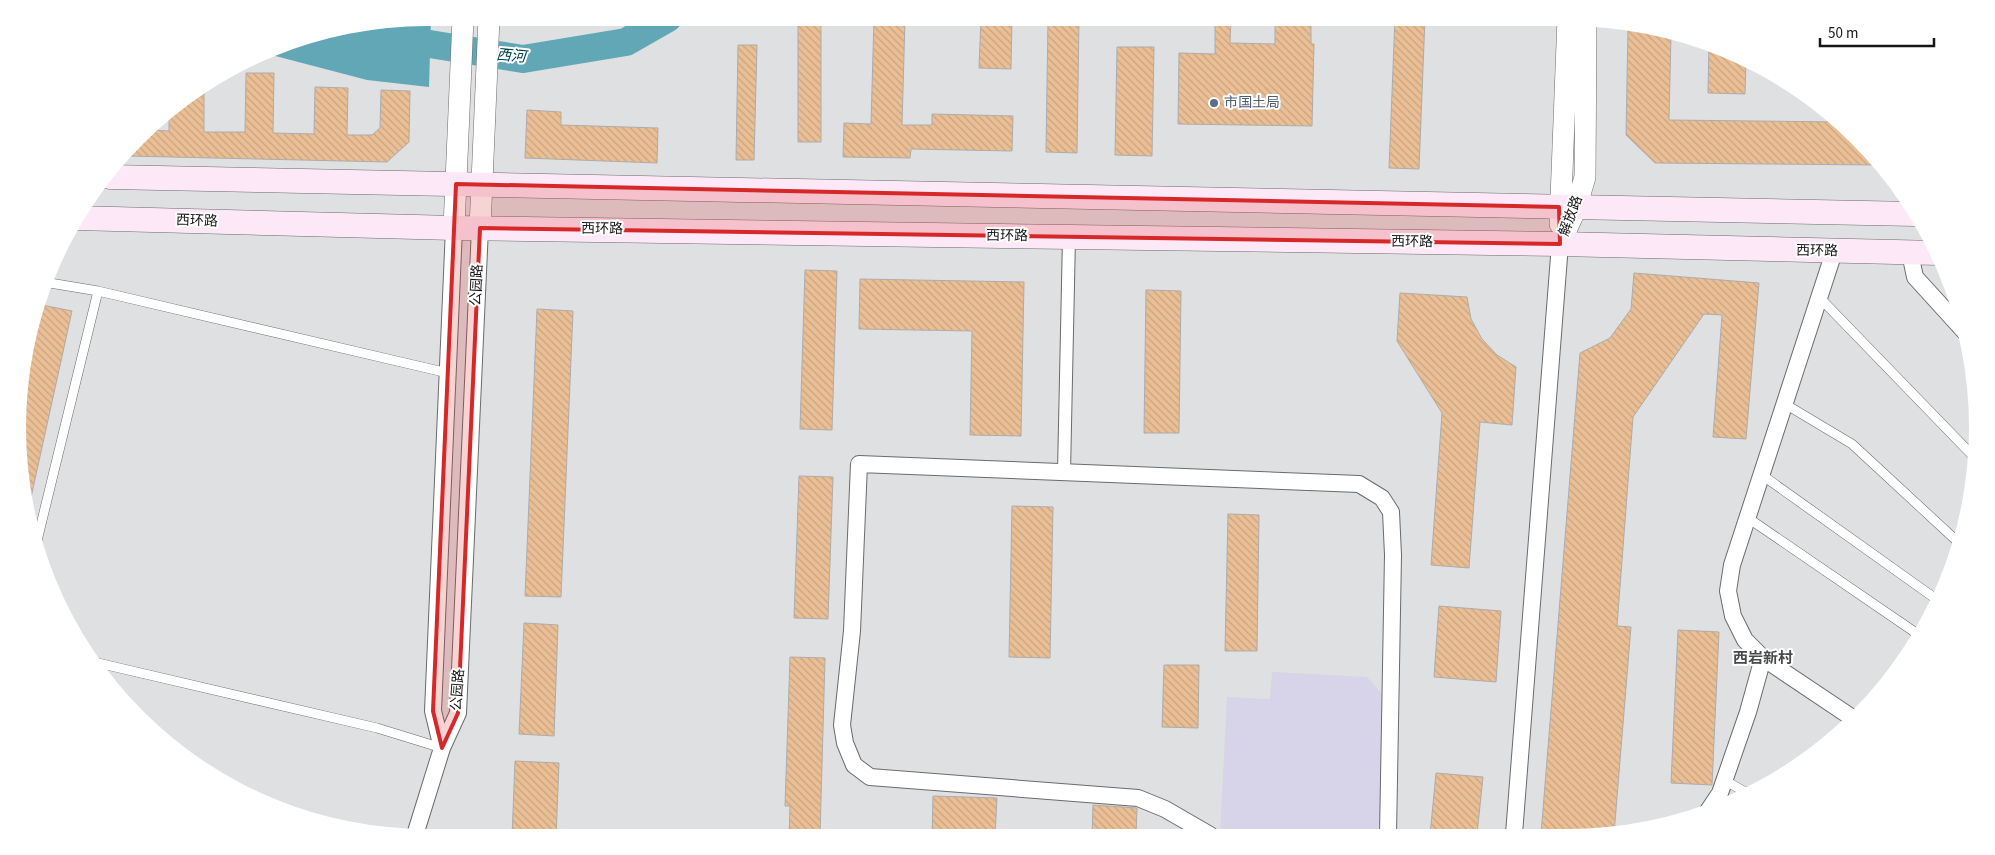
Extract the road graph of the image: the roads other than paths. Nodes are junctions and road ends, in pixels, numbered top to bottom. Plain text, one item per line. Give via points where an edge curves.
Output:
1 (462, 26) edge
2 (488, 26) edge
3 (1568, 26) edge
4 (1586, 27) edge
5 (115, 176) edge
6 (456, 184) junction
7 (482, 186) junction
8 (1567, 207) junction
9 (1907, 214) edge
10 (86, 218) edge
11 (454, 228) junction
12 (480, 228) junction
13 (1069, 237) junction
14 (1560, 244) junction
15 (1834, 252) junction
16 (1910, 253) junction
17 (1928, 253) edge
18 (54, 284) edge
19 (98, 292) junction
20 (1819, 297) junction
21 (1953, 319) edge
22 (448, 373) junction
23 (1785, 404) junction
24 (1968, 451) edge
25 (1064, 472) junction
26 (1762, 475) junction
27 (1748, 518) junction
28 (40, 530) edge
29 (1953, 537) edge
30 (1931, 596) edge
31 (1914, 630) edge
32 (1763, 658) junction
33 (104, 664) edge
34 (1847, 715) edge
35 (442, 748) junction
36 (1724, 780) junction
37 (1740, 789) edge
38 (1715, 800) edge
39 (417, 829) edge
40 (1200, 829) edge
41 (1388, 829) edge
42 (1514, 829) edge

1 - 6 street, 公园路
2 - 7 street, 公园路
3 - 8 street, 解放路
4 - 8 street, 解放路 via 1584,177
5 - 6 main road
6 - 7 main road
6 - 11 street, 公园路
7 - 8 main road
7 - 12 street, 公园路
8 - 9 main road
8 - 14 street, 解放路
10 - 11 main road, 西环路
11 - 12 main road, 西环路
11 - 22 street, 公园路
12 - 13 main road, 西环路
12 - 35 street, 公园路 via 458,713
13 - 14 main road, 西环路
13 - 25 street
14 - 15 main road, 西环路
14 - 42 street
15 - 16 main road, 西环路
15 - 20 street
16 - 17 main road, 西环路
16 - 21 street via 1915,276
18 - 19 lane
19 - 22 lane
19 - 28 lane
20 - 23 street
20 - 24 lane
22 - 35 street, 公园路 via 433,711
23 - 26 street
23 - 29 lane via 1852,444
25 - 40 street via 859,464 852,631 842,725 844,743 854,765 870,777 1138,798
25 - 41 street via 1359,484 1382,498 1391,512 1393,555
26 - 27 street
26 - 30 lane
27 - 31 lane
27 - 32 street via 1732,564 1728,591 1733,616 1745,640
32 - 34 street
32 - 36 street
33 - 35 lane via 377,728
35 - 39 street
36 - 37 lane
36 - 38 street

